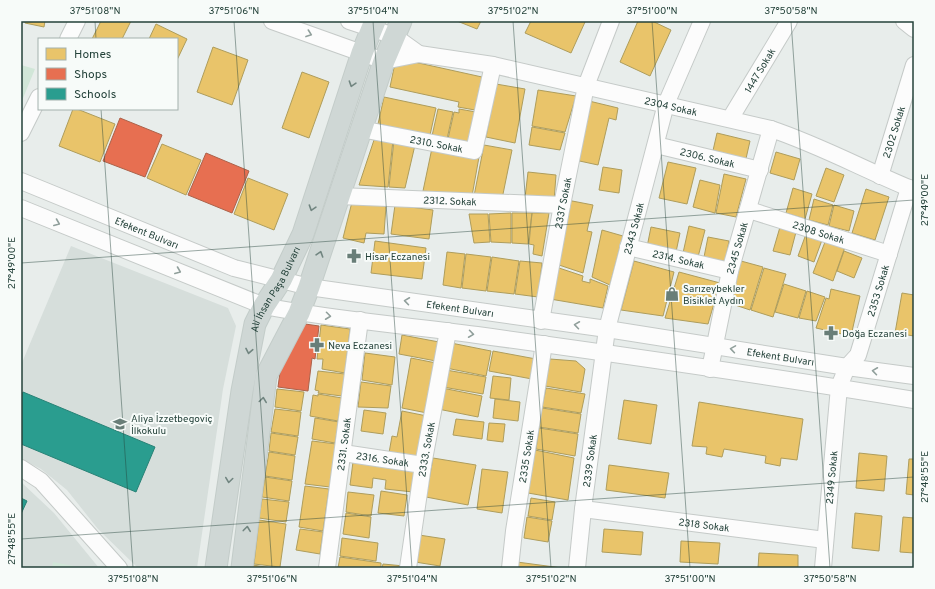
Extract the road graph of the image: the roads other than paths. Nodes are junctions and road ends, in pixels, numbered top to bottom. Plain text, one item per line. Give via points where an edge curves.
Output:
1 (77, 21) edge
2 (272, 21) edge
3 (349, 21) edge
4 (611, 21) edge
5 (702, 21) edge
6 (789, 21) edge
7 (904, 21) edge
8 (373, 25) edge
9 (398, 29) edge
10 (914, 29) edge
11 (68, 38) edge
12 (362, 53) junction
13 (419, 54) junction
14 (384, 61) junction
15 (493, 65) junction
16 (914, 65) edge
17 (586, 86) junction
18 (38, 99) edge
19 (666, 104) junction
20 (730, 119) junction
21 (361, 129) junction
22 (771, 129) junction
23 (21, 133) edge
24 (656, 144) junction
25 (760, 170) junction
26 (880, 176) junction
27 (21, 182) edge
28 (912, 189) edge
29 (339, 196) junction
30 (562, 205) junction
31 (21, 208) edge
32 (748, 210) junction
33 (628, 247) junction
34 (889, 254) junction
35 (730, 271) junction
36 (281, 280) junction
37 (310, 287) junction
38 (264, 306) junction
39 (299, 313) junction
40 (360, 320) junction
41 (541, 321) junction
42 (607, 329) junction
43 (448, 331) junction
44 (544, 344) junction
45 (714, 346) junction
46 (604, 353) junction
47 (847, 367) junction
48 (710, 369) junction
49 (914, 376) edge
50 (839, 388) junction
51 (914, 400) edge
52 (343, 453) junction
53 (423, 465) junction
54 (21, 468) edge
55 (583, 509) junction
56 (825, 540) junction
57 (119, 568) edge
58 (216, 568) edge
59 (242, 568) edge
60 (327, 568) edge
61 (408, 568) edge
62 (510, 568) edge
63 (578, 568) edge
64 (823, 568) edge

1 - 11 street
2 -> 12 street
3 - 8 street
4 - 17 street, 2337 Sokak
5 - 19 street, 2343 Sokak
6 - 20 street, 1447 Sokak
7 - 10 street
8 - 9 street
8 - 12 main road, Ali İhsan Paşa Bulvarı
9 - 13 street
9 - 14 main road
12 - 14 street
12 -> 36 main road, Ali İhsan Paşa Bulvarı via 303,234
13 - 14 street
13 - 15 street, 2304 Sokak
14 - 21 main road
15 - 17 street, 2304 Sokak
15 - 21 street, 2310. Sokak via 474,150
16 - 26 street, 2302 Sokak
17 - 19 street, 2304 Sokak
17 - 30 street, 2337 Sokak
18 - 23 street
19 - 20 street, 2304 Sokak
19 - 24 street, 2343 Sokak
20 - 22 street, 2304 Sokak
21 - 29 main road
22 - 25 street, 2345 Sokak
22 - 26 street, 2304 Sokak via 799,138
24 - 25 street, 2306. Sokak
24 - 33 street, 2343 Sokak
25 - 32 street, 2345 Sokak
26 - 28 street, 2304 Sokak
27 - 36 street, Efekent Bulvarı via 234,268
28 - 34 street, 2353 Sokak
29 - 30 street, 2312. Sokak
37 -> 29 main road
30 - 41 street, 2337 Sokak
31 -> 38 street
32 - 34 street, 2308 Sokak
32 - 35 street, 2345 Sokak
33 - 35 street, 2314. Sokak
33 - 42 street, 2343 Sokak
34 - 47 street, 2353 Sokak via 858,355
35 - 45 street, 2345 Sokak
36 - 37 street, Efekent Bulvarı
36 - 38 main road, Ali İhsan Paşa Bulvarı
37 - 39 main road
41 -> 37 street, Efekent Bulvarı
38 - 39 street
38 -> 58 main road, Ali İhsan Paşa Bulvarı via 255,324 242,391
39 -> 40 street
59 -> 39 main road via 266,376
40 - 43 street
40 - 52 street, 2331. Sokak
42 -> 41 street, Efekent Bulvarı
42 - 45 street, Efekent Bulvarı
42 - 46 street, 2343 Sokak
43 -> 44 street
43 - 53 street, 2333. Sokak
44 - 46 street
44 - 62 street, 2335 Sokak
47 -> 45 street, Efekent Bulvarı
45 - 48 street, 2345 Sokak
46 - 48 street
46 - 55 street, 2339 Sokak
49 -> 47 street, Efekent Bulvarı
47 - 50 street, 2353 Sokak
48 - 50 street
50 - 51 street
50 - 56 street, 2349 Sokak
52 - 53 street, 2316. Sokak
52 - 60 street, 2331. Sokak
53 - 61 street, 2333. Sokak
54 - 57 street via 41,481
55 - 56 street, 2318 Sokak
55 - 63 street, 2339 Sokak
56 - 64 street, 2349 Sokak

